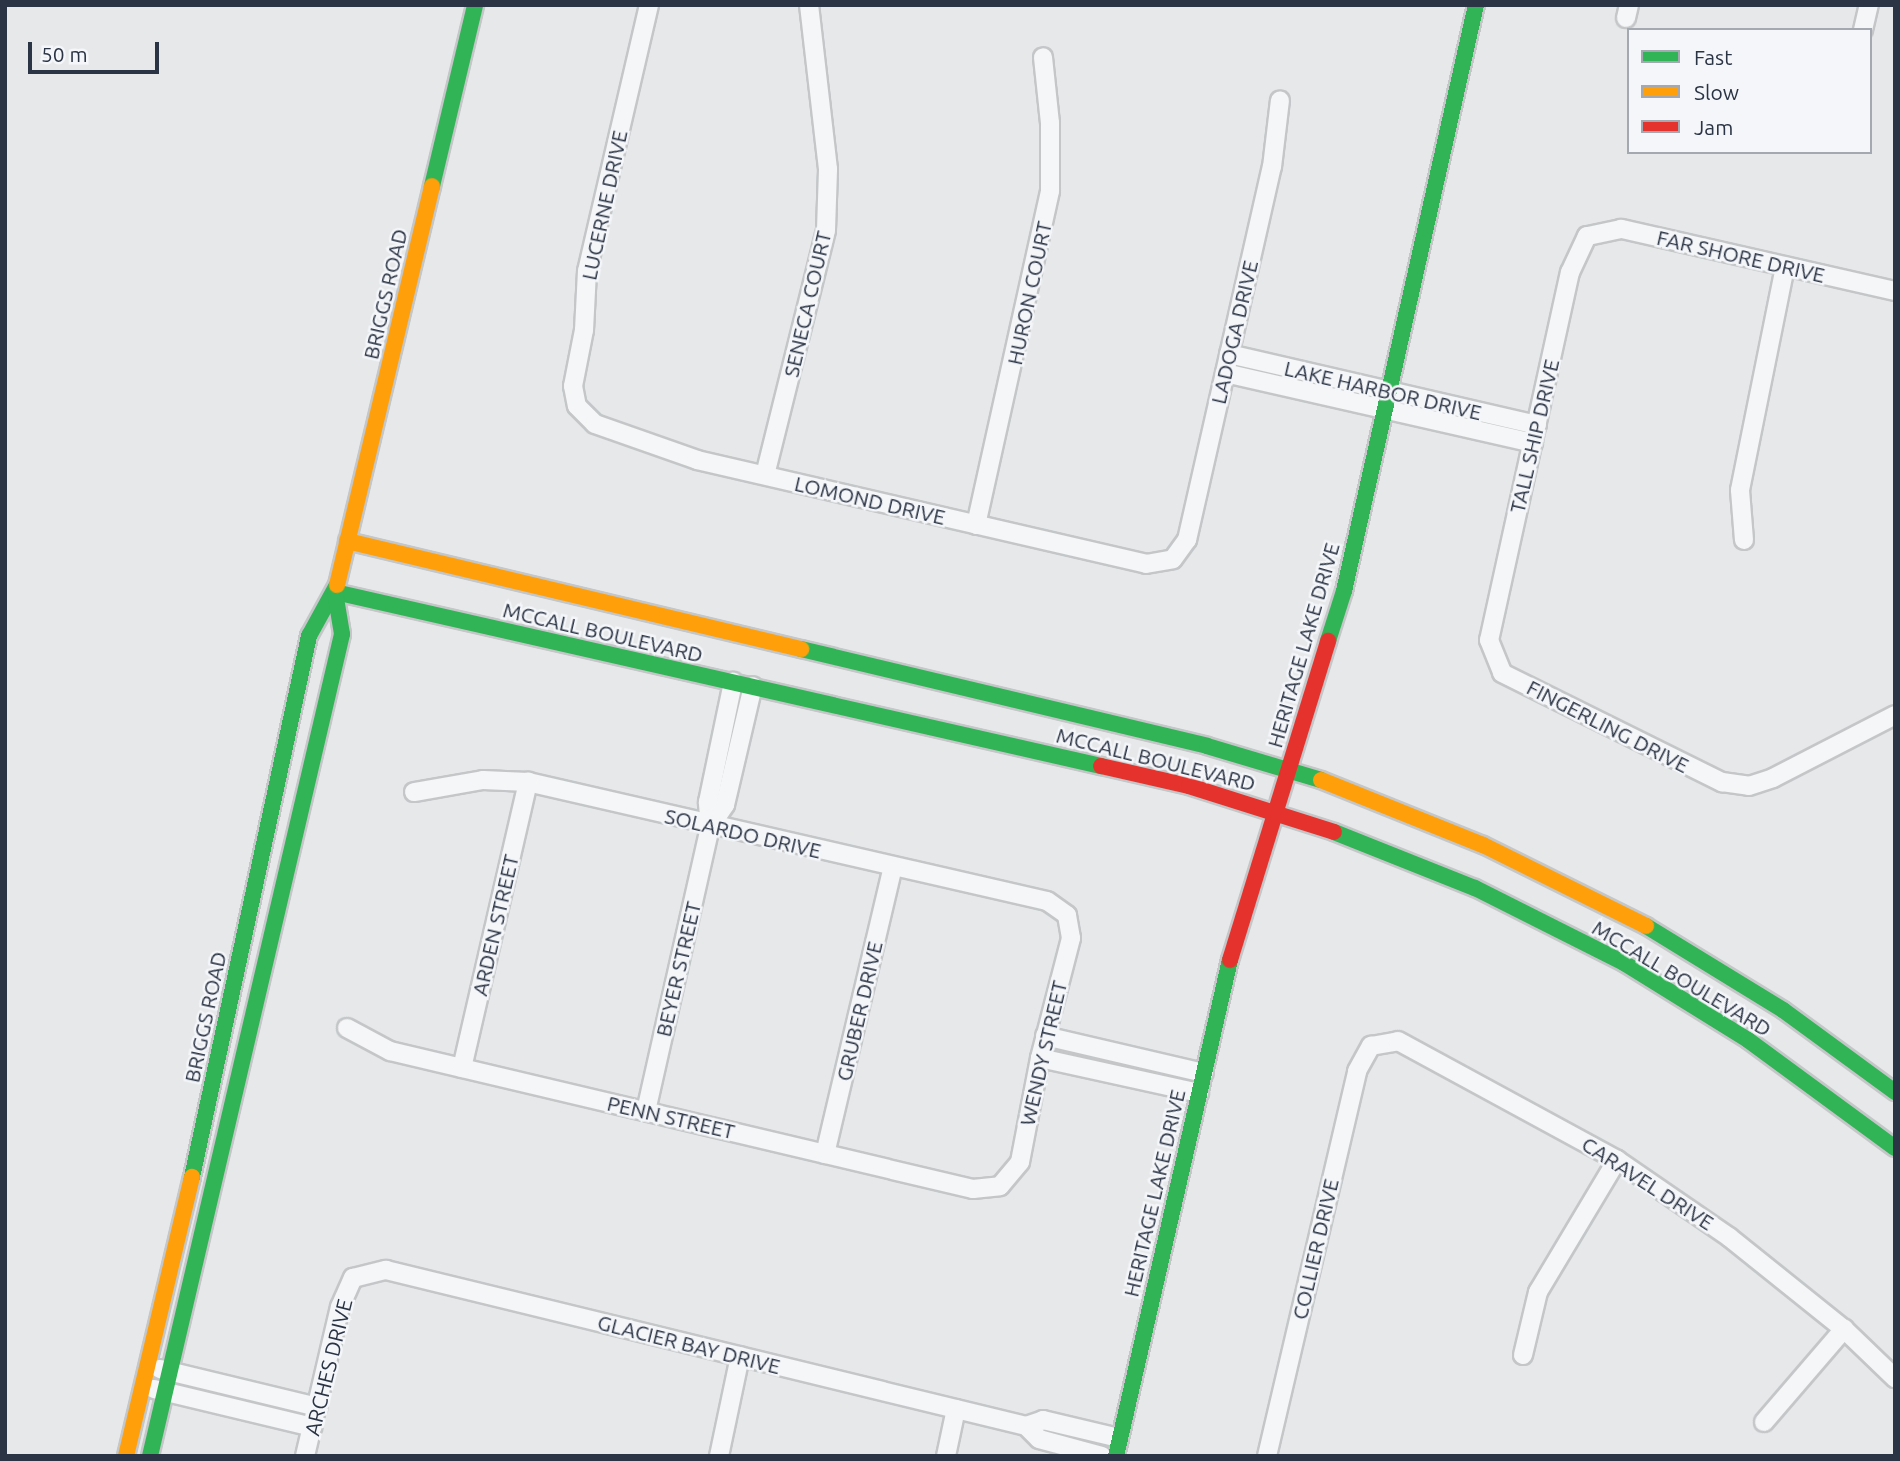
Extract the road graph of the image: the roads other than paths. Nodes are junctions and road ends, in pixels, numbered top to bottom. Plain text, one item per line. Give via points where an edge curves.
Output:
1 (475, 5) edge
2 (649, 5) edge
3 (809, 5) edge
4 (1476, 5) edge
5 (1869, 5) edge
6 (1863, 28) edge
7 (1042, 57) dead end
8 (1280, 100) dead end
9 (1587, 236) joint
10 (1785, 266) junction
11 (1895, 292) edge
12 (1229, 354) junction
13 (1225, 373) junction
14 (1388, 401) junction
15 (577, 406) joint
16 (1537, 425) junction
17 (1533, 443) junction
18 (765, 475) junction
19 (976, 525) junction
20 (1744, 540) dead end
21 (347, 541) junction
22 (1173, 559) joint
23 (335, 592) junction
24 (1489, 640) joint
25 (733, 682) junction
26 (753, 686) junction
27 (1895, 715) edge
28 (1288, 770) junction
29 (528, 782) junction
30 (414, 792) dead end
31 (1275, 812) junction
32 (710, 827) junction
33 (893, 867) junction
34 (1067, 915) joint
35 (347, 1028) dead end
36 (1045, 1036) junction
37 (1371, 1046) joint
38 (1040, 1058) junction
39 (462, 1068) junction
40 (1205, 1073) junction
41 (1895, 1092) edge
42 (1199, 1093) junction
43 (646, 1111) junction
44 (1895, 1148) edge
45 (825, 1154) junction
46 (1617, 1160) junction
47 (1000, 1186) joint
48 (353, 1278) joint
49 (1844, 1329) junction
50 (1523, 1354) dead end
51 (740, 1356) junction
52 (148, 1366) junction
53 (170, 1372) junction
54 (1895, 1378) edge
55 (144, 1386) junction
56 (165, 1391) junction
57 (317, 1407) junction
58 (956, 1409) junction
59 (1764, 1422) dead end
60 (1026, 1426) junction
61 (312, 1427) junction
62 (1118, 1447) edge
63 (126, 1456) edge
64 (150, 1456) edge
65 (305, 1456) edge
66 (719, 1456) edge
67 (946, 1456) edge
68 (1101, 1456) edge
69 (1266, 1456) edge

1 - 21 main road, BRIGGS ROAD
2 - 15 street, LUCERNE DRIVE via 587,271 584,330 573,386
3 - 18 street, SENECA COURT via 828,169 826,230
4 - 14 main road, HERITAGE LAKE DRIVE
5 - 6 street
7 - 19 street, HURON COURT via 1050,122 1050,191
8 - 12 street, LADOGA DRIVE via 1272,167
9 - 10 street, FAR SHORE DRIVE via 1620,229
9 - 16 street, TALL SHIP DRIVE via 1570,272
10 - 11 street, FAR SHORE DRIVE
10 - 20 street via 1740,490
12 - 13 street, LADOGA DRIVE
12 - 14 street, LAKE HARBOR DRIVE
13 - 14 street, LAKE HARBOR DRIVE
13 - 22 street, LADOGA DRIVE via 1187,540
14 - 16 street, LAKE HARBOR DRIVE
14 - 17 street, LAKE HARBOR DRIVE
14 - 28 main road, HERITAGE LAKE DRIVE via 1344,591
15 - 18 street, LOMOND DRIVE via 595,424 697,460
16 - 17 street, TALL SHIP DRIVE
17 - 24 street, TALL SHIP DRIVE
18 - 19 street, LOMOND DRIVE
19 - 22 street, LOMOND DRIVE via 1146,564
21 - 23 main road, BRIGGS ROAD
21 - 28 main road, MCCALL BOULEVARD via 1194,742
23 - 25 main road, MCCALL BOULEVARD
23 - 52 main road, BRIGGS ROAD via 309,636
23 - 53 main road, BRIGGS ROAD via 342,634
24 - 27 street, FINGERLING DRIVE via 1502,673 1722,782 1749,786
25 - 26 main road, MCCALL BOULEVARD
25 - 32 street, BEYER STREET via 708,802
26 - 31 main road, MCCALL BOULEVARD via 1176,783
26 - 32 street, BEYER STREET via 725,805
28 - 31 main road, HERITAGE LAKE DRIVE
28 - 41 main road, MCCALL BOULEVARD via 1420,818 1621,912 1783,1010
29 - 30 street, SOLARDO DRIVE via 483,780
29 - 32 street, SOLARDO DRIVE
29 - 39 street, ARDEN STREET
31 - 40 main road, HERITAGE LAKE DRIVE via 1227,969
31 - 44 main road, MCCALL BOULEVARD via 1475,888 1623,963 1748,1040
32 - 33 street, SOLARDO DRIVE
32 - 43 street, BEYER STREET
33 - 34 street, SOLARDO DRIVE via 1047,901
33 - 45 street, GRUBER DRIVE
34 - 36 street, WENDY STREET via 1071,938
35 - 39 street, PENN STREET via 390,1051
36 - 38 street, WENDY STREET
36 - 40 street
37 - 46 street, CARAVEL DRIVE via 1398,1041
37 - 69 street, COLLIER DRIVE via 1357,1071
38 - 42 street
38 - 47 street, WENDY STREET via 1020,1163
39 - 43 street, PENN STREET
40 - 42 main road, HERITAGE LAKE DRIVE
42 - 62 main road, HERITAGE LAKE DRIVE
43 - 45 street, PENN STREET
45 - 47 street, PENN STREET via 973,1189
46 - 49 street, CARAVEL DRIVE via 1729,1237
46 - 50 street via 1538,1292
48 - 51 street, GLACIER BAY DRIVE via 386,1270
48 - 57 street, ARCHES DRIVE via 340,1307
49 - 54 street, CARAVEL DRIVE
49 - 59 street
51 - 58 street, GLACIER BAY DRIVE
51 - 66 street
52 - 53 street
52 - 55 main road, BRIGGS ROAD
53 - 56 main road, BRIGGS ROAD
53 - 57 street
55 - 56 street
55 - 63 main road, BRIGGS ROAD
56 - 61 street
56 - 64 main road, BRIGGS ROAD
57 - 61 street, ARCHES DRIVE
58 - 60 street, GLACIER BAY DRIVE
58 - 67 street
60 - 62 street, GLACIER BAY DRIVE via 1043,1420
60 - 68 street, GLACIER BAY DRIVE via 1039,1440
61 - 65 street, ARCHES DRIVE

